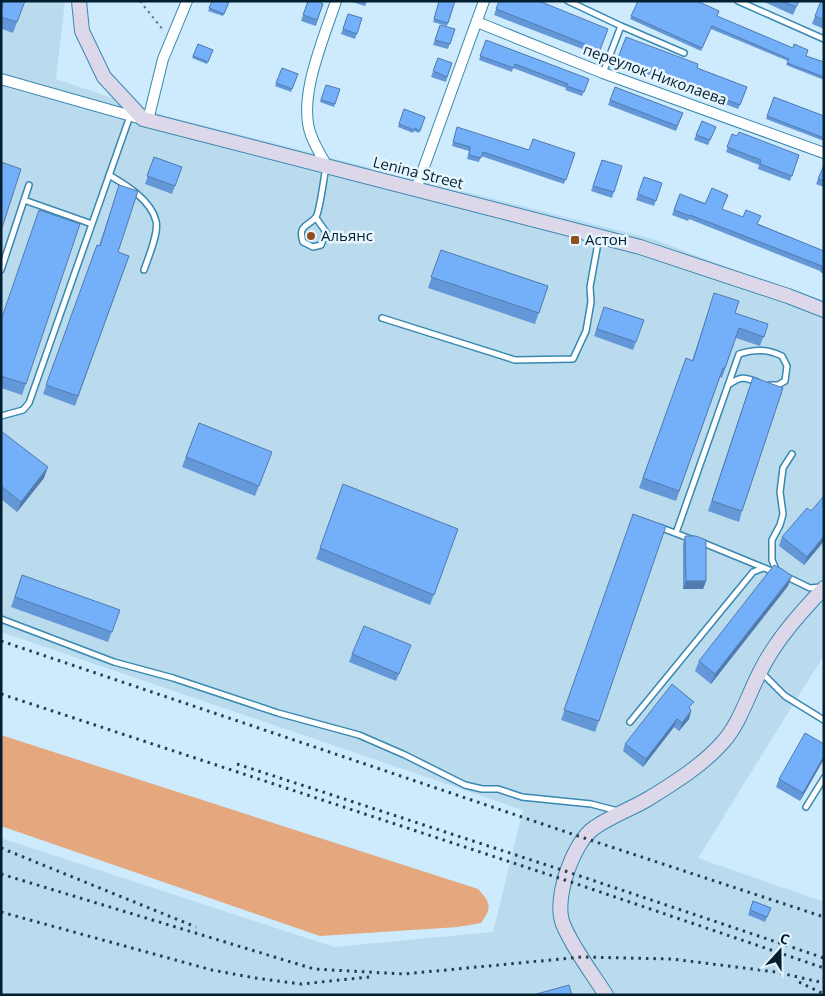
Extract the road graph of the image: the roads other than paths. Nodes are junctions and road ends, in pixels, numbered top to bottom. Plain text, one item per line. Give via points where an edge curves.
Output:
1 (79, 1) edge
2 (187, 1) edge
3 (336, 1) edge
4 (484, 1) edge
5 (568, 1) edge
6 (738, 1) edge
7 (477, 22) junction
8 (621, 26) junction
9 (824, 39) edge
10 (684, 53) dead end
11 (603, 73) junction
12 (1, 79) edge
13 (140, 118) junction
14 (824, 153) edge
15 (326, 166) junction
16 (109, 175) junction
17 (29, 185) dead end
18 (416, 189) junction
19 (24, 200) junction
20 (316, 218) junction
21 (92, 224) junction
22 (599, 237) junction
23 (1, 270) edge
24 (144, 270) dead end
25 (824, 310) edge
26 (382, 318) dead end
27 (728, 385) junction
28 (1, 416) edge
29 (792, 454) dead end
30 (648, 523) edge
31 (676, 533) junction
32 (764, 568) junction
33 (777, 573) junction
34 (824, 587) edge
35 (1, 619) edge
36 (760, 670) junction
37 (824, 720) edge
38 (630, 722) dead end
39 (824, 778) edge
40 (806, 807) dead end
41 (623, 812) junction
42 (606, 995) edge

1 - 13 main road via 82,30 104,77
2 - 13 street
3 - 15 street via 308,90 306,109 310,134
4 - 7 street
5 - 8 lane
6 - 9 lane
7 - 11 street, переулок Николаева
7 - 18 street
8 - 10 lane
8 - 11 lane
11 - 14 street, переулок Николаева
12 - 13 street, Lenina Street
13 - 15 main road, Lenina Street
13 - 16 lane
15 - 18 main road, Lenina Street
15 - 20 lane
16 - 21 lane
16 - 24 lane via 138,195 156,222
17 - 19 lane
18 - 22 main road, Lenina Street
19 - 21 lane
19 - 23 lane
20 - 20 lane via 303,228 301,236 303,242 313,247 321,245 326,232
21 - 28 lane via 29,403 23,410
22 - 25 main road, Lenina Street via 640,247
22 - 26 lane via 586,331 573,359 515,360
27 - 27 lane via 739,354 770,350 782,356 787,366 785,381 778,385 768,386 745,377
27 - 31 lane
29 - 33 lane via 783,468 782,514 772,540 772,560
30 - 31 lane
31 - 32 lane
32 - 33 lane
32 - 38 lane via 753,572
33 - 34 lane via 810,588
34 - 36 main road via 784,634
35 - 41 lane via 114,662 359,735 466,785
36 - 37 lane via 785,696
36 - 41 main road via 724,741 688,772
39 - 40 lane
41 - 42 main road via 593,828 584,838 561,891 559,908 570,939

